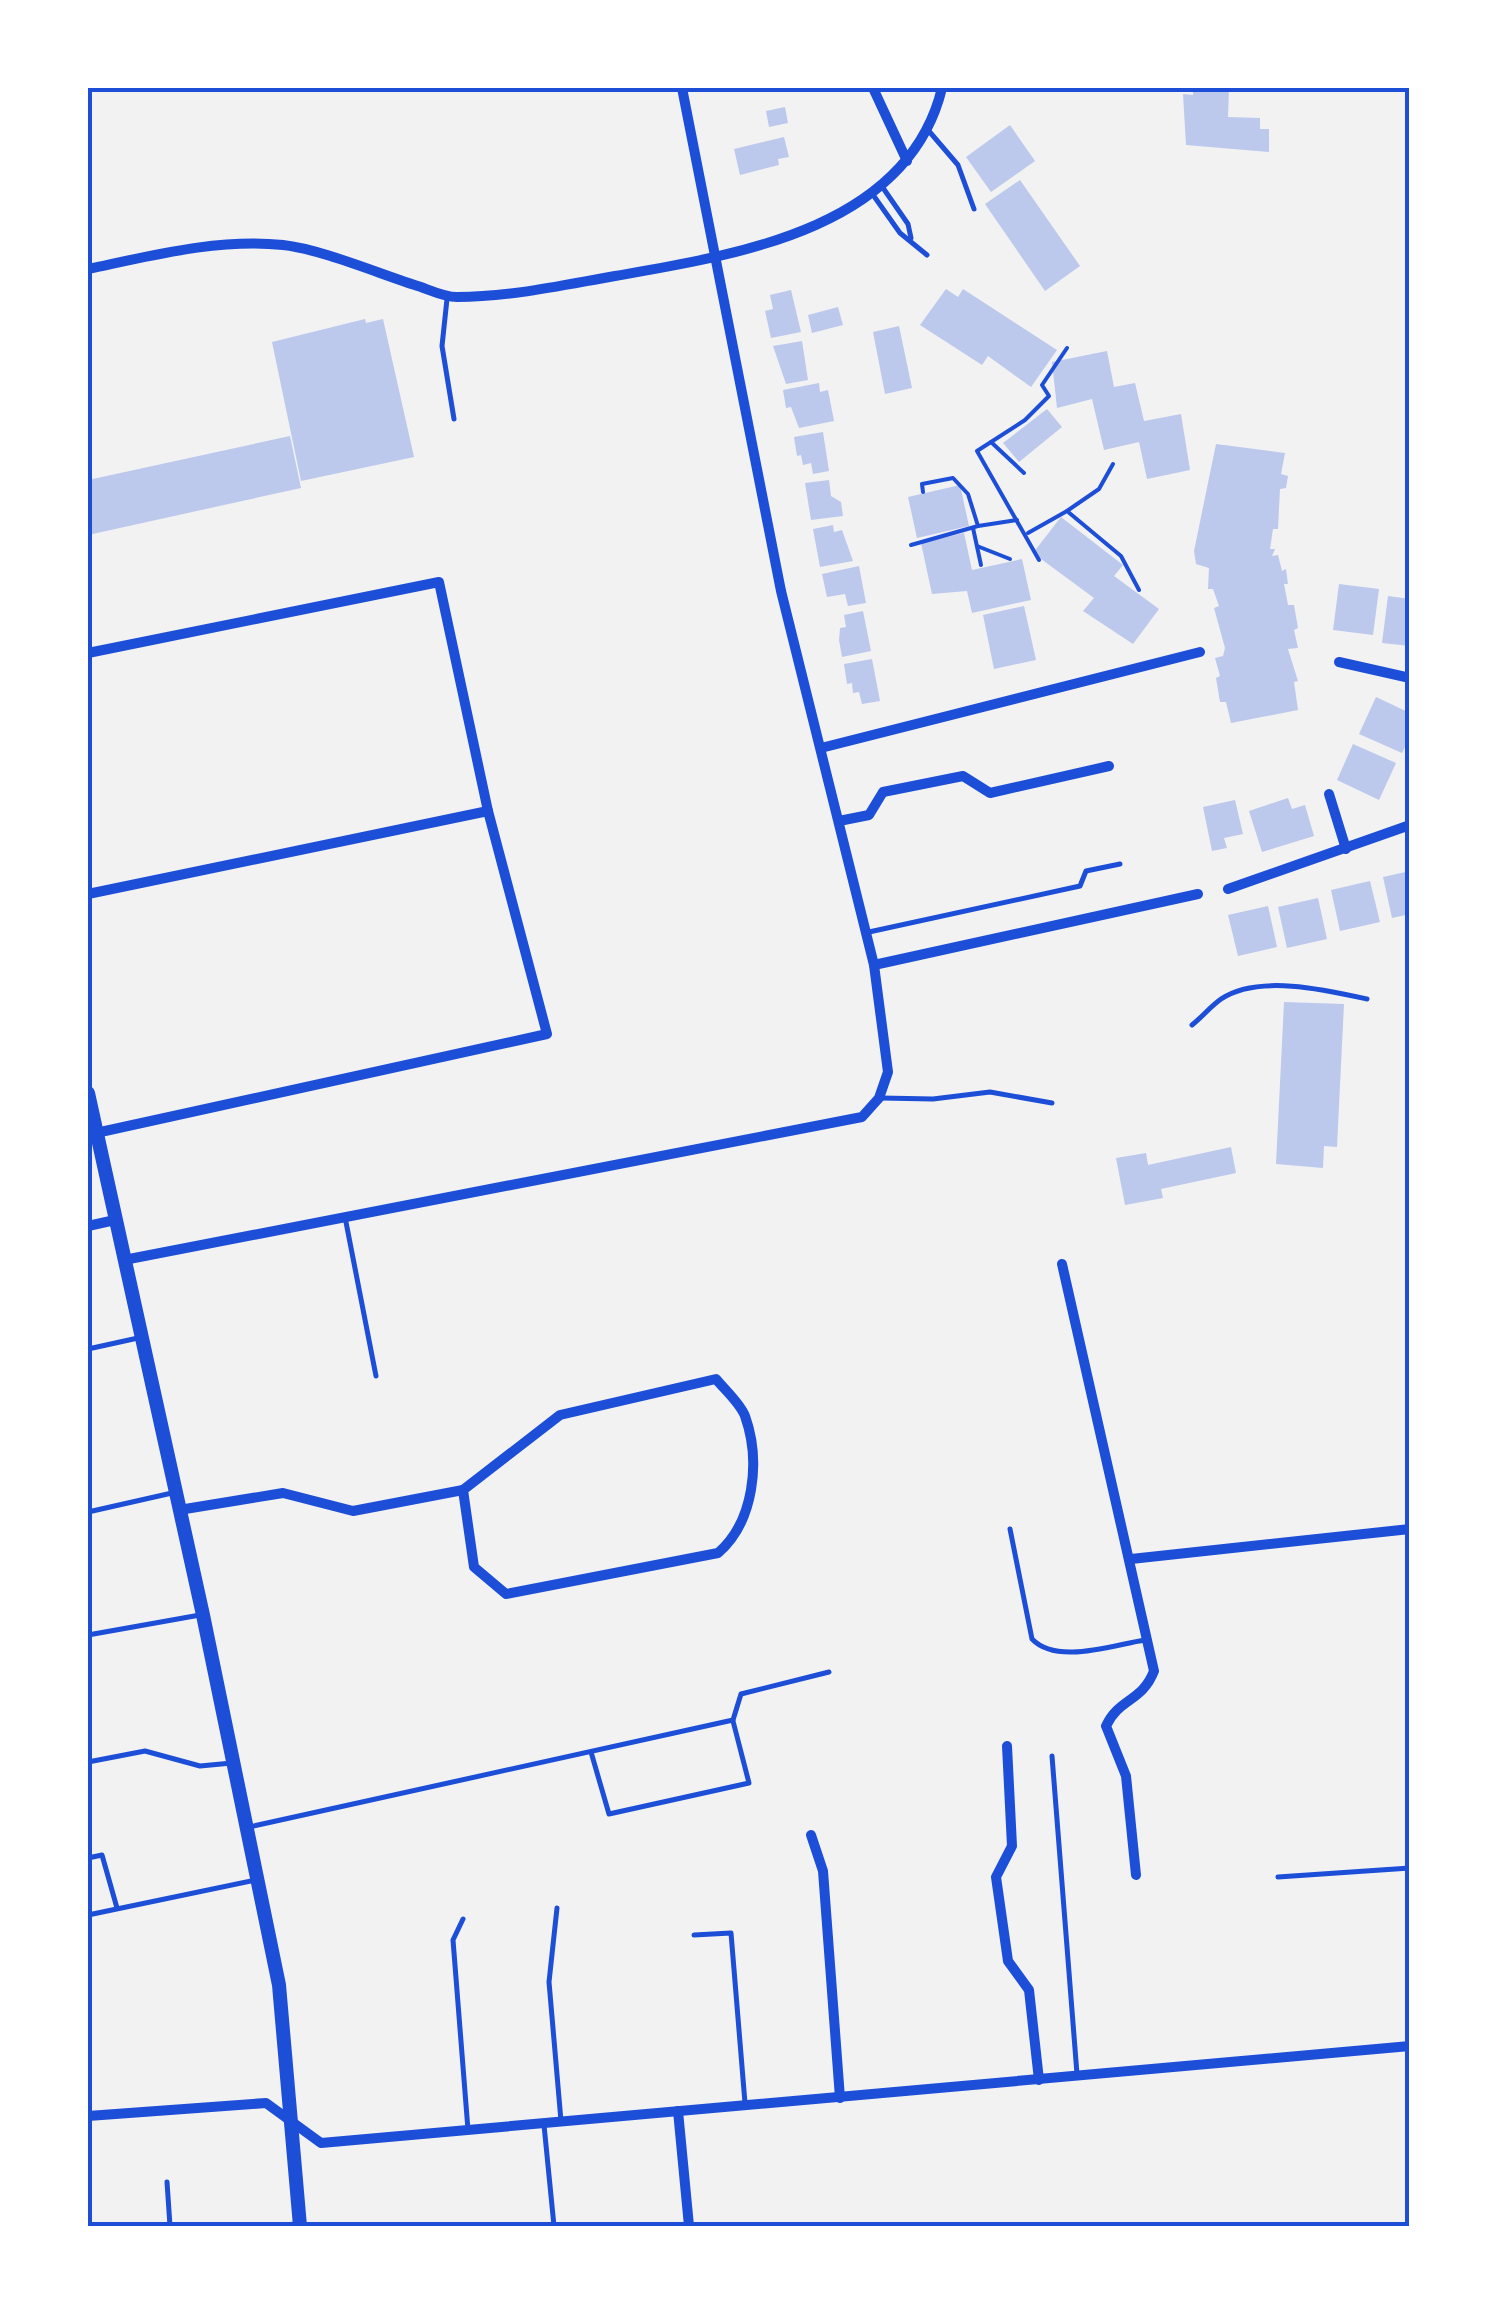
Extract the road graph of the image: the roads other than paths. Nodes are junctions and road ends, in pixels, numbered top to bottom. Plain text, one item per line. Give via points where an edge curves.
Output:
1 (682, 88) edge
2 (873, 88) edge
3 (942, 88) edge
4 (928, 130) junction
5 (906, 160) junction
6 (876, 188) junction
7 (974, 210) dead end
8 (911, 238) junction
9 (926, 255) dead end
10 (715, 258) junction
11 (88, 269) edge
12 (448, 296) junction
13 (454, 419) dead end
14 (1200, 652) dead end
15 (88, 653) edge
16 (1339, 662) dead end
17 (1410, 678) edge
18 (822, 748) junction
19 (1109, 766) dead end
20 (1329, 794) dead end
21 (488, 811) junction
22 (839, 821) junction
23 (1410, 825) edge
24 (1346, 849) junction
25 (1120, 864) dead end
26 (1228, 889) dead end
27 (88, 894) edge
28 (1198, 894) dead end
29 (866, 932) junction
30 (874, 964) junction
31 (1366, 1000) dead end
32 (1192, 1026) dead end
33 (879, 1098) junction
34 (89, 1103) edge
35 (1052, 1103) dead end
36 (96, 1133) junction
37 (345, 1217) junction
38 (116, 1220) junction
39 (88, 1226) edge
40 (124, 1260) junction
41 (1062, 1264) dead end
42 (141, 1338) junction
43 (88, 1349) edge
44 (376, 1376) dead end
45 (463, 1490) junction
46 (175, 1492) junction
47 (179, 1510) junction
48 (88, 1512) edge
49 (1410, 1528) edge
50 (1010, 1530) dead end
51 (1131, 1559) junction
52 (203, 1615) junction
53 (88, 1635) edge
54 (1148, 1640) junction
55 (829, 1672) dead end
56 (733, 1720) junction
57 (1007, 1746) dead end
58 (591, 1752) junction
59 (1052, 1756) dead end
60 (88, 1762) edge
61 (234, 1762) junction
62 (248, 1827) junction
63 (811, 1835) dead end
64 (88, 1858) edge
65 (1410, 1868) edge
66 (1136, 1876) dead end
67 (1278, 1877) dead end
68 (258, 1879) junction
69 (118, 1908) junction
70 (557, 1908) dead end
71 (88, 1914) edge
72 (464, 1919) dead end
73 (694, 1936) dead end
74 (1410, 2046) edge
75 (1077, 2077) junction
76 (1039, 2080) junction
77 (840, 2098) junction
78 (745, 2106) junction
79 (678, 2111) junction
80 (88, 2116) edge
81 (291, 2122) junction
82 (561, 2122) junction
83 (544, 2123) junction
84 (468, 2130) junction
85 (167, 2182) dead end
86 (300, 2225) edge
87 (170, 2226) edge
88 (267, 2226) edge
89 (554, 2226) edge
90 (689, 2226) edge

1 - 10 street
2 - 5 street
3 - 4 street
4 - 5 street
4 - 7 lane via 958,165
5 - 6 street
6 - 8 lane via 908,224
6 - 8 lane via 900,234
6 - 10 street via 819,224
8 - 9 lane
10 - 12 street via 538,290
10 - 18 street via 782,591
11 - 12 street via 181,250 284,245
12 - 13 lane via 442,346
14 - 18 street
15 - 21 street via 439,582
16 - 17 street
18 - 22 street
19 - 22 street via 990,793 962,776 884,792 868,815
20 - 24 street
21 - 27 street
21 - 36 street via 548,1034
22 - 29 street
23 - 24 street
24 - 26 street
25 - 29 lane via 1086,871 1080,886
28 - 30 street
29 - 30 street
30 - 33 street via 888,1072
31 - 32 lane via 1306,985 1249,990 1224,997
33 - 35 lane via 990,1092
33 - 37 street via 862,1117
34 - 36 street
36 - 38 street
37 - 40 street
37 - 44 lane
38 - 39 street
38 - 40 street
40 - 42 street
41 - 51 street
42 - 43 lane
42 - 46 street
45 - 45 street via 560,1415 716,1379 745,1414 754,1476 738,1536 718,1554 506,1594 474,1567
45 - 47 street via 352,1511 284,1493
46 - 47 street
46 - 48 lane
47 - 52 street
49 - 51 street
50 - 54 lane via 1038,1645 1056,1652
51 - 54 street
52 - 53 lane
52 - 61 street
54 - 66 street via 1154,1671 1146,1692 1113,1710 1106,1726 1126,1776
55 - 56 lane via 741,1694
56 - 58 lane
56 - 58 lane via 749,1783 609,1814
57 - 76 street via 1012,1846 996,1876 1008,1961 1029,1990
58 - 62 lane
59 - 75 lane
60 - 61 lane via 145,1751 200,1766
61 - 62 street
62 - 68 street
63 - 77 street via 823,1871
64 - 69 lane via 102,1855
65 - 67 lane
68 - 69 lane
68 - 81 street via 279,1985
69 - 71 lane
70 - 82 lane via 549,1982
72 - 84 lane via 453,1940
73 - 78 lane via 731,1933
74 - 75 street
75 - 76 street
76 - 77 street
77 - 78 street
78 - 79 street
79 - 82 street
79 - 90 street
80 - 81 street via 266,2103
81 - 84 street via 322,2143
81 - 86 street
82 - 83 street
83 - 84 street
83 - 89 lane
85 - 87 lane
86 - 88 lane

